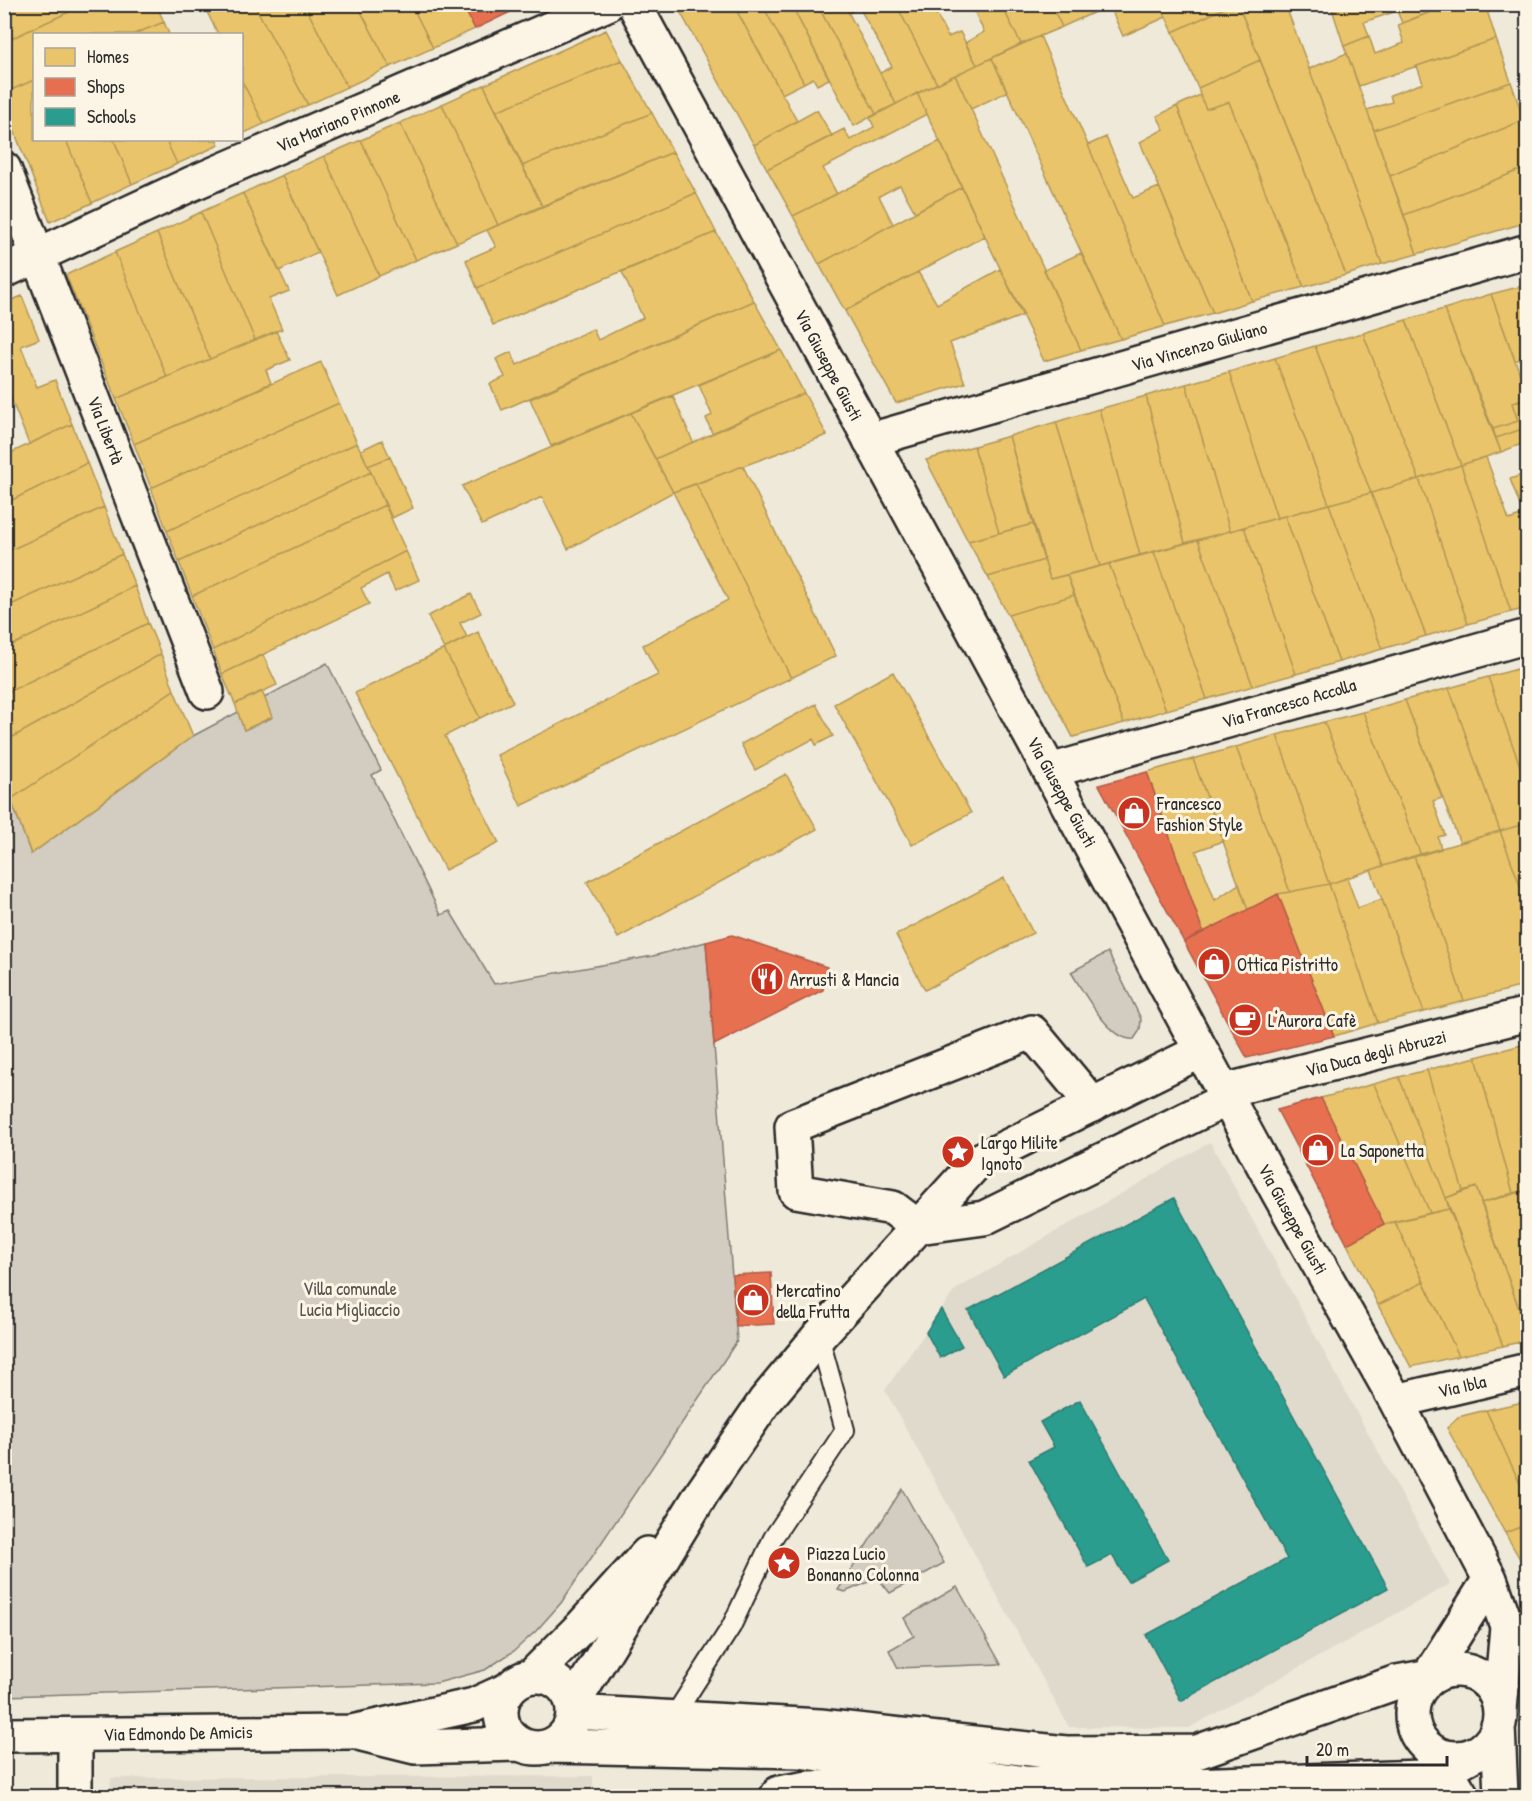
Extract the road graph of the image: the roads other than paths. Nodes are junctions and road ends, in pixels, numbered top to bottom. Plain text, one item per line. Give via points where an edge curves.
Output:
1 (607, 4) edge
2 (634, 4) edge
3 (4, 169) edge
4 (1527, 251) edge
5 (38, 255) junction
6 (4, 270) edge
7 (870, 440) junction
8 (1527, 636) edge
9 (207, 692) dead end
10 (1050, 771) junction
11 (1527, 1014) edge
12 (1202, 1051) junction
13 (1226, 1095) junction
14 (1093, 1105) junction
15 (918, 1227) junction
16 (819, 1336) junction
17 (1527, 1370) edge
18 (1396, 1401) junction
19 (702, 1493) junction
20 (1490, 1579) junction
21 (1429, 1678) junction
22 (520, 1682) junction
23 (573, 1708) junction
24 (674, 1716) junction
25 (1499, 1718) junction
26 (351, 1732) junction
27 (75, 1735) junction
28 (4, 1736) edge
29 (535, 1745) junction
30 (1454, 1769) edge
31 (1025, 1783) junction
32 (778, 1795) edge
33 (75, 1797) edge
34 (1501, 1797) edge

1 - 5 street, Via Mariano Pinnone
2 - 7 street, Via Giuseppe Giusti
3 - 5 street, Via Libertà
4 - 7 street, Via Vincenzo Giuliano
5 - 6 street, Via Mariano Pinnone
5 - 9 street, Via Libertà
7 - 10 street, Via Giuseppe Giusti
8 - 10 street, Via Francesco Accolla
10 - 12 street, Via Giuseppe Giusti
11 - 13 street, Via Duca degli Abruzzi
12 - 13 street, Via Giuseppe Giusti
12 - 14 street
13 - 15 street, Via Duca degli Abruzzi via 984,1218
13 - 18 street, Via Giuseppe Giusti
14 - 15 street via 978,1161
14 - 15 street via 1032,1032 792,1126 796,1191 893,1208
15 - 16 street
16 - 19 street via 765,1401
16 - 24 lane via 845,1430 773,1538 731,1626
17 - 18 street, Via Ibla
18 - 20 street, Via Giuseppe Giusti
19 - 22 street via 581,1627
19 - 23 street
20 - 21 street
20 - 25 street, Via Giuseppe Giusti via 1507,1626
21 - 24 street via 1397,1682 1197,1752 1066,1753 820,1726
21 - 25 street via 1453,1670 1485,1680 1495,1694
21 - 30 street via 1415,1699 1412,1714 1416,1730 1424,1744
22 - 23 street via 551,1678 565,1688
22 - 26 street via 463,1708
22 - 29 street via 501,1704 500,1719 507,1733
23 - 24 street
23 - 29 street via 571,1726 562,1737
25 - 30 street via 1493,1738
25 - 34 street, Via Giuseppe Giusti
26 - 27 street, Via Edmondo De Amicis
26 - 29 street via 416,1747
27 - 28 street, Via Edmondo De Amicis
27 - 33 street
29 - 31 street via 799,1751
30 - 31 street via 1421,1778 1191,1785
31 - 32 street via 808,1788

